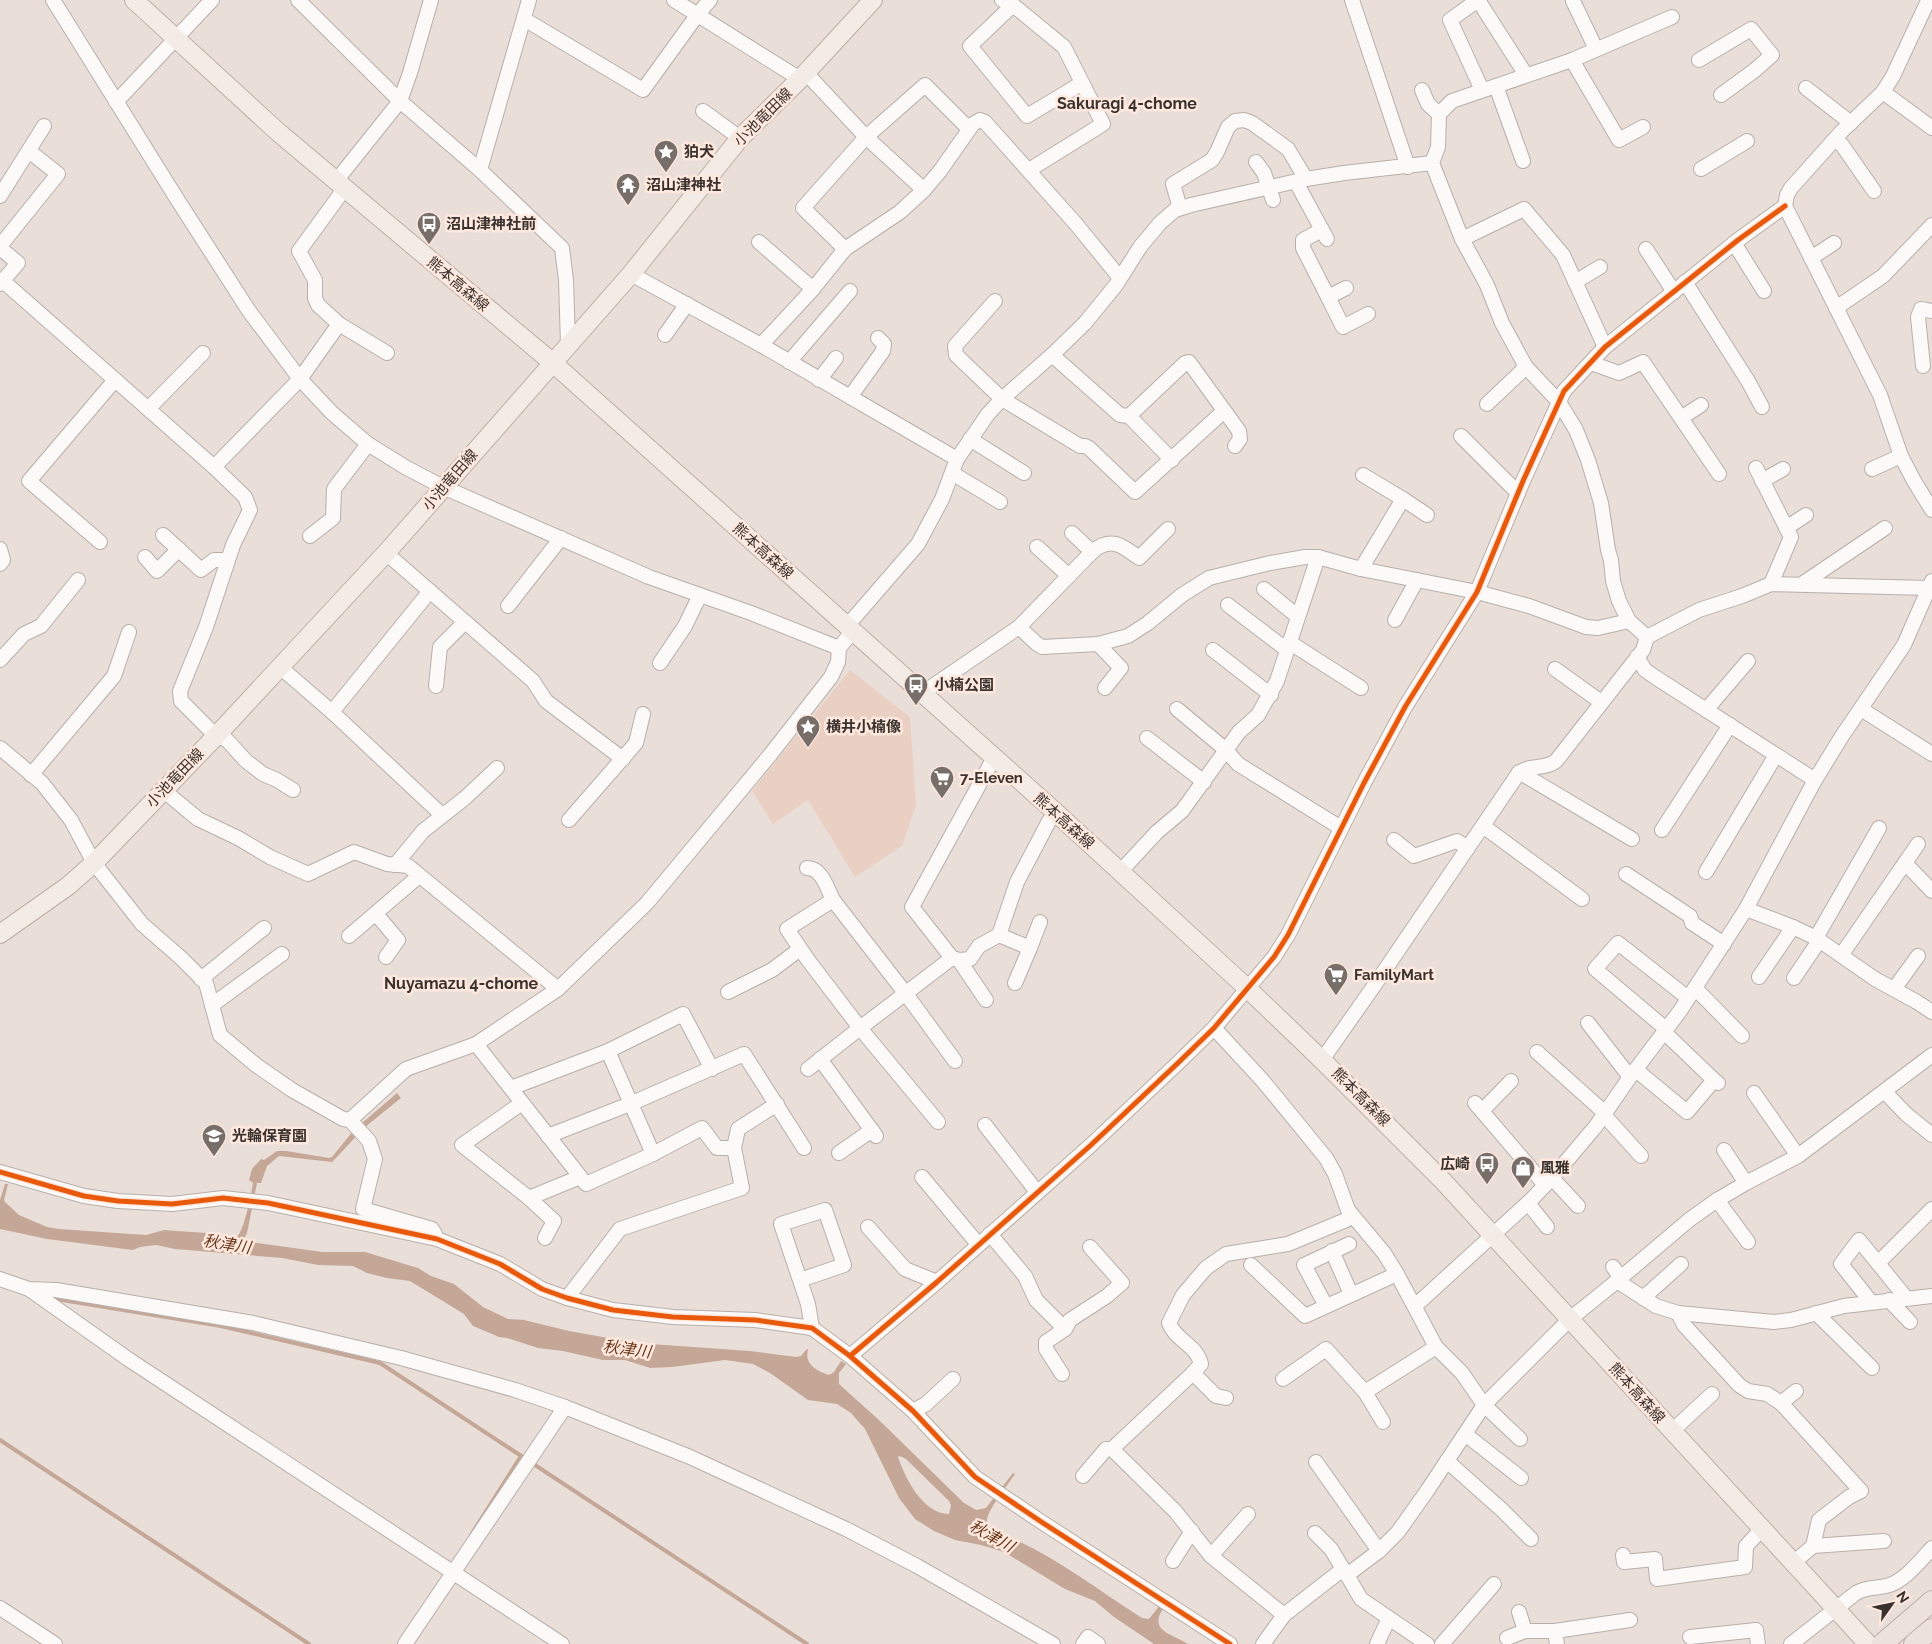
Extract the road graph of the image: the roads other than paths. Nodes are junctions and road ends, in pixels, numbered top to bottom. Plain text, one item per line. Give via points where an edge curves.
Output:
1 (53, 0) edge
2 (134, 0) edge
3 (212, 0) edge
4 (298, 0) edge
5 (431, 0) edge
6 (529, 0) edge
7 (674, 0) edge
8 (710, 0) edge
9 (873, 0) edge
10 (1352, 0) edge
11 (1007, 2) edge
12 (1573, 2) dead end
13 (1930, 4) edge
14 (698, 14) junction
15 (1672, 17) dead end
16 (524, 19) junction
17 (176, 39) junction
18 (1596, 49) junction
19 (1572, 60) junction
20 (1699, 60) dead end
21 (1526, 75) junction
22 (803, 76) junction
23 (1082, 83) junction
24 (1496, 86) junction
25 (1806, 88) dead end
26 (1422, 90) dead end
27 (1482, 90) junction
28 (1883, 92) junction
29 (1721, 95) dead end
30 (400, 101) junction
31 (116, 102) junction
32 (703, 112) dead end
33 (1439, 114) junction
34 (1850, 123) junction
35 (44, 126) dead end
36 (1643, 127) dead end
37 (1932, 128) edge
38 (968, 129) junction
39 (866, 137) junction
40 (740, 138) junction
41 (1836, 140) junction
42 (1747, 141) dead end
43 (28, 151) junction
44 (1523, 161) dead end
45 (1256, 162) dead end
46 (1432, 163) junction
47 (1408, 167) junction
48 (1701, 169) dead end
49 (480, 170) junction
50 (1029, 170) junction
51 (1301, 180) junction
52 (341, 184) junction
53 (924, 190) junction
54 (1874, 191) dead end
55 (1271, 194) junction
56 (0, 196) edge
57 (1785, 206) junction
58 (1180, 208) junction
59 (1932, 225) edge
60 (1462, 240) junction
61 (759, 242) dead end
62 (1734, 243) junction
63 (1834, 243) dead end
64 (0, 247) edge
65 (845, 249) junction
66 (1646, 249) dead end
67 (1811, 258) junction
68 (1600, 267) dead end
69 (631, 274) junction
70 (1120, 278) junction
71 (1575, 282) junction
72 (1685, 282) junction
73 (1, 283) edge
74 (1346, 288) dead end
75 (813, 289) junction
76 (850, 291) dead end
77 (1764, 291) dead end
78 (1674, 292) junction
79 (1328, 297) junction
80 (995, 301) dead end
81 (687, 304) junction
82 (1836, 308) junction
83 (1932, 311) edge
84 (1368, 314) dead end
85 (338, 324) junction
86 (666, 336) dead end
87 (878, 338) dead end
88 (568, 344) junction
89 (761, 345) junction
90 (1605, 347) junction
91 (203, 353) dead end
92 (387, 353) dead end
93 (1052, 356) junction
94 (836, 358) dead end
95 (790, 362) junction
96 (552, 363) junction
97 (1591, 363) junction
98 (1526, 366) junction
99 (1924, 366) dead end
100 (300, 379) junction
101 (115, 380) junction
102 (819, 380) junction
103 (850, 397) junction
104 (1002, 399) junction
105 (1559, 402) junction
106 (1487, 404) dead end
107 (1702, 405) dead end
108 (1762, 407) dead end
109 (148, 409) junction
110 (1224, 411) junction
111 (1129, 416) junction
112 (1681, 418) junction
113 (1461, 436) dead end
114 (970, 439) junction
115 (368, 444) junction
116 (1235, 446) dead end
117 (1901, 456) junction
118 (957, 458) junction
119 (1172, 460) junction
120 (214, 467) junction
121 (1783, 469) dead end
122 (1872, 469) dead end
123 (952, 473) junction
124 (1024, 473) dead end
125 (1719, 474) dead end
126 (1363, 475) dead end
127 (443, 487) junction
128 (1518, 493) junction
129 (1404, 499) junction
130 (1000, 502) dead end
131 (1932, 510) edge
132 (1427, 515) dead end
133 (1806, 515) dead end
134 (1786, 528) junction
135 (1885, 528) dead end
136 (1168, 529) dead end
137 (1072, 533) dead end
138 (163, 535) dead end
139 (310, 536) dead end
140 (561, 538) junction
141 (100, 542) dead end
142 (1037, 546) dead end
143 (0, 549) edge
144 (179, 550) junction
145 (1092, 552) junction
146 (386, 553) junction
147 (145, 557) dead end
148 (1318, 557) junction
149 (228, 560) junction
150 (0, 564) edge
151 (1362, 568) junction
152 (1069, 576) junction
153 (78, 580) dead end
154 (1417, 580) junction
155 (1771, 584) junction
156 (1802, 584) junction
157 (1930, 585) edge
158 (1264, 589) dead end
159 (430, 591) junction
160 (1477, 592) junction
161 (700, 595) junction
162 (1228, 605) dead end
163 (508, 606) dead end
164 (1297, 616) junction
165 (1395, 620) dead end
166 (1629, 621) junction
167 (465, 622) junction
168 (1019, 627) junction
169 (850, 629) junction
170 (129, 632) dead end
171 (1648, 637) junction
172 (1098, 644) junction
173 (1288, 646) junction
174 (839, 648) junction
175 (1213, 650) dead end
176 (1637, 657) junction
177 (0, 660) edge
178 (1748, 661) dead end
179 (660, 663) dead end
180 (280, 667) junction
181 (1556, 670) dead end
182 (436, 686) dead end
183 (1105, 688) dead end
184 (1361, 688) dead end
185 (921, 694) junction
186 (1271, 695) junction
187 (1601, 702) junction
188 (1177, 709) dead end
189 (1862, 709) junction
190 (1706, 710) junction
191 (332, 712) junction
192 (643, 714) dead end
193 (1730, 725) junction
194 (216, 736) junction
195 (1147, 738) dead end
196 (0, 748) edge
197 (1226, 750) junction
198 (1932, 754) edge
199 (1776, 755) junction
200 (622, 759) junction
201 (990, 765) dead end
202 (497, 768) dead end
203 (1519, 772) junction
204 (32, 775) junction
205 (1815, 780) junction
206 (1204, 782) junction
207 (163, 790) junction
208 (293, 790) dead end
209 (442, 815) junction
210 (569, 820) dead end
211 (1049, 822) dead end
212 (1483, 826) junction
213 (1341, 828) junction
214 (1880, 829) dead end
215 (1662, 830) dead end
216 (1632, 839) dead end
217 (1394, 840) dead end
218 (1918, 844) dead end
219 (1468, 848) junction
220 (94, 863) junction
221 (1905, 863) junction
222 (395, 865) junction
223 (808, 868) dead end
224 (1120, 872) junction
225 (1706, 872) dead end
226 (1626, 874) dead end
227 (420, 876) junction
228 (1932, 891) edge
229 (1582, 899) dead end
230 (833, 900) junction
231 (1746, 909) junction
232 (376, 914) junction
233 (1040, 922) dead end
234 (1794, 927) junction
235 (264, 928) dead end
236 (0, 934) edge
237 (999, 935) junction
238 (349, 936) dead end
239 (1818, 940) junction
240 (1724, 944) junction
241 (1030, 948) junction
242 (800, 949) junction
243 (282, 954) dead end
244 (1842, 954) junction
245 (1918, 956) dead end
246 (386, 957) dead end
247 (955, 959) junction
248 (1759, 976) dead end
249 (1794, 978) dead end
250 (201, 979) junction
251 (1015, 983) dead end
252 (1247, 988) junction
253 (558, 989) junction
254 (1894, 989) junction
255 (728, 992) dead end
256 (1692, 993) junction
257 (906, 994) junction
258 (986, 1000) dead end
259 (212, 1005) junction
260 (1932, 1012) edge
261 (1588, 1023) dead end
262 (860, 1028) junction
263 (1214, 1028) junction
264 (1665, 1031) junction
265 (1742, 1036) dead end
266 (476, 1044) junction
267 (608, 1051) junction
268 (1537, 1052) dead end
269 (1932, 1055) edge
270 (820, 1059) junction
271 (1322, 1060) junction
272 (955, 1061) dead end
273 (712, 1069) junction
274 (808, 1069) dead end
275 (1633, 1074) junction
276 (1511, 1081) dead end
277 (511, 1088) junction
278 (1886, 1092) junction
279 (1754, 1093) dead end
280 (522, 1103) junction
281 (630, 1104) junction
282 (777, 1104) junction
283 (1605, 1114) junction
284 (350, 1120) junction
285 (938, 1122) dead end
286 (986, 1125) dead end
287 (1932, 1135) edge
288 (548, 1136) junction
289 (734, 1148) junction
290 (804, 1148) dead end
291 (1724, 1150) dead end
292 (839, 1152) dead end
293 (653, 1154) junction
294 (1641, 1156) dead end
295 (1798, 1156) junction
296 (0, 1172) edge
297 (580, 1177) junction
298 (922, 1177) dead end
299 (1549, 1181) junction
300 (1746, 1183) junction
301 (1037, 1192) junction
302 (529, 1198) junction
303 (1717, 1200) junction
304 (1528, 1202) junction
305 (1578, 1206) dead end
306 (1932, 1209) edge
307 (1352, 1216) junction
308 (868, 1227) dead end
309 (1547, 1228) dead end
310 (990, 1234) junction
311 (1492, 1234) junction
312 (545, 1238) dead end
313 (437, 1239) junction
314 (1748, 1242) dead end
315 (978, 1244) junction
316 (1349, 1244) dead end
317 (1090, 1247) dead end
318 (1332, 1252) junction
319 (1878, 1263) junction
320 (1681, 1264) dead end
321 (1251, 1265) dead end
322 (1397, 1274) junction
323 (1617, 1275) junction
324 (0, 1279) edge
325 (800, 1280) junction
326 (937, 1282) junction
327 (29, 1289) junction
328 (1351, 1294) junction
329 (1932, 1296) edge
330 (568, 1298) junction
331 (1642, 1298) junction
332 (1907, 1298) junction
333 (1889, 1300) junction
334 (1871, 1302) junction
335 (1326, 1306) junction
336 (1415, 1306) junction
337 (1678, 1313) junction
338 (1816, 1313) junction
339 (1570, 1319) junction
340 (1910, 1322) dead end
341 (812, 1328) junction
342 (1065, 1329) junction
343 (1436, 1347) junction
344 (850, 1356) junction
345 (1872, 1368) dead end
346 (1193, 1373) junction
347 (1062, 1374) dead end
348 (953, 1379) dead end
349 (1282, 1379) dead end
350 (1364, 1392) junction
351 (1796, 1392) dead end
352 (1712, 1394) dead end
353 (1226, 1398) dead end
354 (1781, 1403) junction
355 (1484, 1405) junction
356 (565, 1407) junction
357 (913, 1411) junction
358 (1383, 1422) dead end
359 (1672, 1431) junction
360 (1465, 1434) junction
361 (1520, 1439) dead end
362 (1112, 1449) junction
363 (1447, 1461) junction
364 (1316, 1462) dead end
365 (1083, 1476) dead end
366 (1521, 1478) dead end
367 (1248, 1514) dead end
368 (1762, 1529) junction
369 (1192, 1531) junction
370 (1315, 1534) dead end
371 (1531, 1539) dead end
372 (1884, 1541) dead end
373 (1813, 1546) junction
374 (1932, 1548) edge
375 (1379, 1551) junction
376 (1623, 1555) dead end
377 (1211, 1556) junction
378 (1173, 1561) dead end
379 (1793, 1564) junction
380 (452, 1572) junction
381 (1345, 1572) junction
382 (1494, 1584) dead end
383 (1925, 1607) edge
384 (0, 1608) edge
385 (1835, 1609) junction
386 (1518, 1612) dead end
387 (1284, 1615) junction
388 (1389, 1618) junction
389 (1630, 1620) dead end
390 (1932, 1629) edge
391 (1525, 1631) junction
392 (1690, 1637) dead end
393 (1507, 1638) dead end
394 (1556, 1638) edge
395 (56, 1644) edge
396 (405, 1644) edge
397 (562, 1644) edge
398 (1053, 1644) edge
399 (1083, 1644) edge
400 (1098, 1644) edge
401 (1230, 1644) edge
402 (1263, 1644) edge
403 (1377, 1644) edge
404 (1427, 1644) edge
405 (1442, 1644) edge
406 (1758, 1644) edge
407 (1791, 1644) edge
408 (1868, 1644) edge
409 (1882, 1644) edge
410 (1914, 1644) edge

1 - 31 street
2 - 17 main road, 熊本高森線
3 - 17 street
4 - 30 street
5 - 30 street
6 - 16 street
7 - 14 street
8 - 14 street
9 - 22 main road, 小池竜田線
10 - 47 street
11 - 23 street via 1064,47
11 - 23 street via 970,46 1027,116
12 - 18 street
13 - 28 street
14 - 16 street via 643,90
14 - 22 street
15 - 18 street
16 - 49 street
17 - 31 street
17 - 52 main road, 熊本高森線 via 278,132
18 - 19 street
19 - 21 street
19 - 36 street via 1619,140
20 - 29 street via 1751,29 1772,55
21 - 24 street
21 - 27 street via 1478,0 1450,20
22 - 39 street
22 - 40 main road, 小池竜田線
23 - 50 street via 1103,124
24 - 27 street
24 - 44 street
25 - 34 street
26 - 33 street via 1428,104
27 - 33 street via 1452,102
28 - 34 street
28 - 37 street
30 - 49 street
30 - 52 street
31 - 100 street via 249,311
32 - 40 street
33 - 46 street via 1438,147
34 - 41 street
35 - 43 street
38 - 39 street via 925,85
38 - 50 street via 978,121 987,123
38 - 53 street
39 - 53 street
39 - 65 street via 803,208
40 - 69 main road, 小池竜田線
41 - 54 street
41 - 57 street via 1791,188
42 - 48 street
43 - 56 street
43 - 64 street via 58,174
45 - 55 street via 1264,173
46 - 47 street
46 - 60 street
47 - 51 street via 1344,172
49 - 88 street via 562,248
50 - 70 street
51 - 55 street
51 - 58 street via 1288,149 1252,123 1235,121 1228,126 1212,160 1173,184
51 - 79 street via 1325,234 1305,238 1302,242
52 - 85 street via 299,251 315,280 318,305
52 - 96 main road, 熊本高森線
53 - 65 street via 900,212
55 - 58 street
57 - 62 street
57 - 67 street
58 - 70 street via 1160,223
59 - 82 street via 1883,276
60 - 71 street via 1524,210 1563,255
60 - 98 street
61 - 75 street
62 - 72 street
62 - 77 street
63 - 67 street
64 - 73 street via 18,263
65 - 75 street
66 - 78 street
67 - 82 street
68 - 71 street
69 - 81 street
69 - 88 main road, 小池竜田線
70 - 93 street via 1085,323
71 - 90 street
72 - 78 street
72 - 108 street
73 - 101 street
74 - 79 street
75 - 89 street
76 - 95 street
78 - 90 street
79 - 84 street via 1343,327
80 - 104 street via 954,349 966,367
81 - 86 street
81 - 89 street
82 - 117 street via 1880,395
83 - 99 street via 1921,310 1918,317
85 - 92 street
85 - 100 street
87 - 103 street via 884,344 883,351
88 - 96 main road, 小池竜田線
89 - 95 street
90 - 97 street
91 - 109 street
93 - 104 street
93 - 111 street via 1120,415
94 - 102 street
95 - 102 street
96 - 127 main road, 小池竜田線
96 - 169 main road, 熊本高森線
97 - 105 street via 1564,391
97 - 112 street via 1619,373 1643,362
98 - 105 street
98 - 106 street
100 - 115 street
100 - 120 street
101 - 109 street
101 - 141 street via 29,481
102 - 103 street
103 - 118 street
104 - 114 street
104 - 119 street via 1080,446 1089,448 1135,492
105 - 128 street
105 - 166 street via 1576,430 1596,483 1613,582
107 - 112 street
109 - 120 street
110 - 111 street via 1188,362
110 - 116 street via 1240,434
110 - 119 street
111 - 119 street
112 - 125 street
113 - 128 street
114 - 118 street
114 - 124 street
115 - 127 street
115 - 139 street via 334,489 333,518
117 - 122 street
117 - 131 street
118 - 123 street
120 - 149 street via 245,497 250,510
121 - 134 street via 1759,474
123 - 130 street
123 - 169 street via 918,544
126 - 129 street
127 - 140 street
127 - 146 main road, 小池竜田線
128 - 160 street
129 - 132 street
129 - 151 street via 1388,514
133 - 134 street
134 - 155 street via 1791,537
135 - 156 street
136 - 145 street via 1139,558 1116,544 1105,544
137 - 145 street
138 - 144 street
140 - 161 street
140 - 163 street
142 - 152 street
143 - 150 street via 3,560
144 - 147 street via 157,571
144 - 149 street via 201,570 214,560
145 - 152 street
146 - 159 street
146 - 180 main road, 小池竜田線
148 - 151 street
148 - 164 street
148 - 172 street via 1290,559 1218,574 1182,595 1134,634
149 - 194 street via 180,692 181,701
151 - 154 street
152 - 168 street
153 - 177 street via 41,626 24,634
154 - 160 street
154 - 165 street
155 - 156 street
155 - 171 street via 1699,610
156 - 157 street
157 - 189 street via 1904,645
158 - 164 street
159 - 167 street
159 - 191 street
160 - 166 street via 1530,606 1586,627 1598,628
160 - 213 street via 1405,707
161 - 174 street
161 - 179 street via 686,626
162 - 173 street
164 - 173 street
166 - 171 street
167 - 182 street via 440,646
167 - 200 street via 533,681 546,701
168 - 172 street via 1040,646
168 - 185 street
169 - 174 street
169 - 185 main road, 熊本高森線
170 - 204 street via 114,676
171 - 176 street
172 - 183 street via 1121,668
173 - 184 street
173 - 186 street
174 - 253 street via 838,662 831,677 770,756 647,902
175 - 186 street
176 - 187 street
176 - 190 street via 1655,678
178 - 190 street
180 - 191 street
180 - 194 main road, 小池竜田線
181 - 187 street
185 - 224 main road, 熊本高森線
186 - 197 street via 1258,715 1239,732
187 - 203 street via 1554,763
188 - 197 street
189 - 198 street
189 - 205 street
190 - 193 street
191 - 209 street
192 - 200 street via 636,743
193 - 199 street
193 - 215 street
194 - 207 main road, 小池竜田線
194 - 208 street via 227,740 263,774
195 - 206 street
196 - 204 street
197 - 206 street
197 - 213 street via 1238,764
199 - 205 street
199 - 225 street
200 - 210 street
201 - 247 street via 912,907
202 - 209 street
203 - 212 street
203 - 216 street
204 - 220 street via 71,820
205 - 231 street
206 - 224 street via 1182,811 1157,832
207 - 220 main road, 小池竜田線
207 - 222 street via 198,818 308,874 354,852
209 - 222 street via 423,831
211 - 237 street via 1017,882
212 - 219 street
212 - 229 street
213 - 252 street via 1288,935
214 - 239 street
217 - 219 street via 1414,856 1457,841
218 - 221 street
219 - 271 street
220 - 236 main road, 小池竜田線 via 68,886
220 - 250 street via 142,924
221 - 228 street
221 - 244 street
222 - 227 street via 408,866
223 - 230 street via 819,872
224 - 252 main road, 熊本高森線
226 - 240 street via 1690,916 1692,923
227 - 232 street
227 - 253 street
230 - 242 street via 787,930
230 - 257 street
231 - 234 street
231 - 240 street
232 - 238 street
232 - 246 street via 398,940
233 - 241 street
234 - 239 street
234 - 248 street
235 - 250 street
237 - 241 street
237 - 247 street via 979,946 970,959
239 - 244 street
239 - 249 street
240 - 256 street
241 - 251 street
242 - 255 street via 772,970
242 - 262 street
243 - 259 street
244 - 254 street
245 - 254 street
247 - 257 street
247 - 258 street
250 - 259 street via 206,983
252 - 263 street
252 - 271 main road, 熊本高森線
253 - 266 street
254 - 260 street
256 - 264 street
256 - 264 street via 1618,943 1595,969
256 - 265 street
257 - 262 street
257 - 272 street
259 - 284 street via 220,1035 248,1059 292,1090
261 - 275 street
262 - 270 street
262 - 285 street
263 - 301 street
263 - 307 street via 1263,1081 1326,1158
264 - 275 street
264 - 275 street via 1716,1081 1686,1112
266 - 277 street
266 - 284 street via 406,1069
267 - 273 street via 683,1014
267 - 277 street
267 - 281 street
268 - 283 street
269 - 278 street
270 - 274 street
270 - 292 street via 874,1133
271 - 311 main road, 熊本高森線 via 1395,1131
273 - 281 street
273 - 282 street via 744,1054
275 - 283 street
276 - 299 street via 1479,1107
277 - 280 street
278 - 287 street
278 - 295 street
279 - 295 street
280 - 288 street
280 - 302 street via 462,1145
281 - 288 street
281 - 293 street
282 - 289 street via 738,1129
282 - 290 street
283 - 294 street
283 - 299 street
284 - 313 street via 369,1141 375,1158 363,1208 432,1229
286 - 301 street
288 - 297 street
289 - 293 street via 717,1148 702,1128
289 - 330 street via 742,1188 620,1228
291 - 300 street
293 - 297 street via 586,1184
295 - 300 street
296 - 313 street via 84,1196 172,1204 223,1198 268,1203
297 - 302 street
298 - 315 street
299 - 304 street
299 - 305 street
300 - 303 street
301 - 310 street
302 - 312 street via 554,1221
303 - 314 street
303 - 323 street
304 - 309 street
304 - 311 street
306 - 319 street
307 - 322 street via 1384,1253
307 - 346 street via 1288,1244 1230,1252 1206,1268 1179,1301 1169,1323 1173,1331 1198,1354 1200,1364
308 - 326 street via 905,1269
310 - 315 street
310 - 342 street via 1025,1276 1036,1300
311 - 336 street
311 - 339 main road, 熊本高森線
313 - 330 street via 500,1264 542,1289
315 - 326 street
316 - 318 street
317 - 342 street via 1122,1283 1070,1320
318 - 328 street
318 - 335 street via 1304,1265
319 - 332 street
319 - 334 street via 1859,1240 1841,1264
320 - 331 street
321 - 335 street via 1305,1316
322 - 328 street
322 - 336 street
323 - 331 street
323 - 339 street
324 - 327 street
325 - 325 street via 781,1224 826,1210 844,1265
325 - 341 street
326 - 344 street
327 - 356 street via 65,1291 253,1323 401,1358
327 - 380 street via 128,1359
328 - 335 street
329 - 332 street
330 - 341 street via 614,1310 673,1317 755,1320
331 - 337 street
332 - 333 street
333 - 334 street
333 - 340 street
334 - 338 street
336 - 343 street
337 - 338 street via 1774,1322
337 - 354 street via 1684,1326 1739,1384 1748,1391 1767,1394
338 - 345 street
339 - 355 street
339 - 359 main road, 熊本高森線
341 - 344 street
342 - 347 street via 1045,1345
343 - 350 street
343 - 355 street via 1462,1373
344 - 357 street
346 - 353 street via 1216,1396
346 - 362 street
348 - 357 street via 926,1404
349 - 350 street via 1326,1349
350 - 358 street
351 - 354 street
352 - 359 street
354 - 373 street via 1862,1491 1819,1520
355 - 360 street
355 - 361 street
356 - 380 street
356 - 398 street via 690,1456 846,1529
357 - 401 street via 975,1477
359 - 368 main road, 熊本高森線
360 - 363 street
360 - 366 street
362 - 365 street via 1106,1448
362 - 369 street via 1147,1481
363 - 371 street
363 - 375 street via 1398,1532
364 - 375 street
367 - 377 street
368 - 376 street via 1746,1546 1745,1567 1657,1579 1655,1559 1624,1562
368 - 379 main road, 熊本高森線
369 - 377 street
369 - 378 street
370 - 381 street via 1331,1549
372 - 373 street
373 - 379 street
374 - 385 street via 1897,1581 1862,1590
375 - 381 street
377 - 387 street
379 - 385 main road, 熊本高森線
380 - 396 street
380 - 397 street
381 - 387 street
381 - 388 street via 1361,1599
382 - 405 street
383 - 409 highway
384 - 395 street
385 - 407 street
385 - 408 main road, 熊本高森線
386 - 391 street
387 - 402 street
388 - 403 street
388 - 404 street
389 - 394 street
390 - 410 highway
391 - 393 street
391 - 394 street
392 - 406 street via 1756,1630
399 - 400 street via 1088,1637

